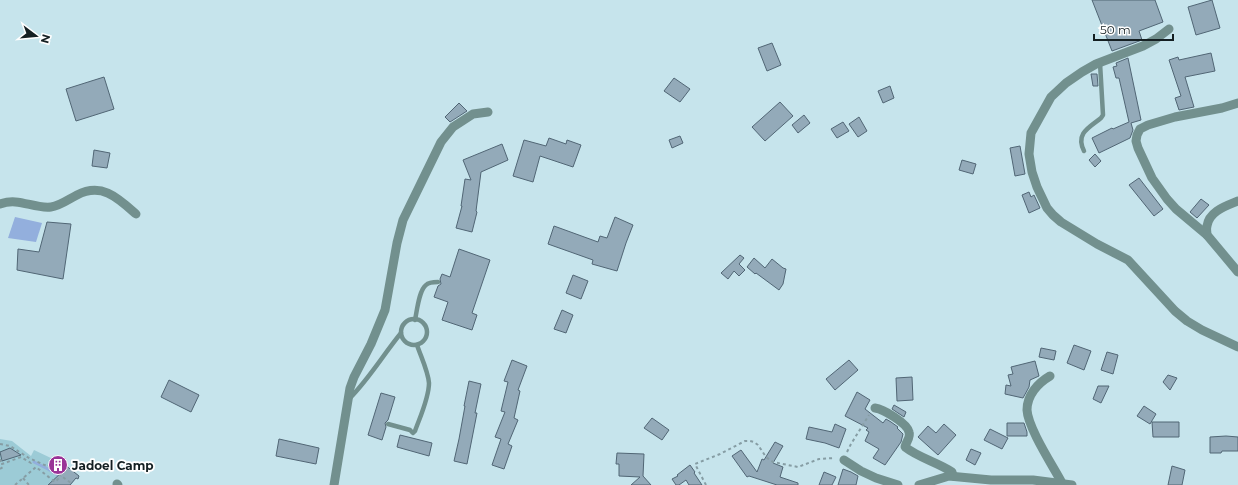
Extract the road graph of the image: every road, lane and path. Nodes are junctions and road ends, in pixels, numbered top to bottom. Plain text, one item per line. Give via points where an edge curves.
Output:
1 (1169, 29) dead end
2 (1100, 63) junction
3 (1238, 103) edge
4 (488, 112) dead end
5 (1084, 151) dead end
6 (1238, 201) edge
7 (0, 204) edge
8 (136, 214) dead end
9 (1206, 235) junction
10 (1238, 272) edge
11 (438, 282) dead end
12 (415, 320) junction
13 (401, 334) junction
14 (417, 345) junction
15 (1238, 347) edge
16 (1050, 376) dead end
17 (348, 400) junction
18 (875, 408) joint
19 (388, 424) dead end
20 (0, 444) edge
21 (0, 459) edge
22 (32, 459) junction
23 (844, 460) junction
24 (2, 464) junction
25 (0, 469) edge
26 (63, 476) junction
27 (953, 476) junction
28 (23, 478) junction
29 (55, 482) junction
30 (71, 483) dead end
31 (1062, 483) junction
32 (15, 485) edge
33 (30, 485) edge
34 (53, 485) edge
35 (334, 485) edge
36 (706, 485) edge
37 (898, 485) edge
38 (919, 485) edge
39 (1072, 485) edge

1 - 2 street via 1142,46
2 - 5 lane via 1103,115 1083,134 1081,143
2 - 15 street via 1072,78 1051,97 1031,133 1029,154 1032,172 1047,208 1061,222 1128,260 1187,321
3 - 9 street via 1148,125 1140,129 1137,135 1136,144 1152,178 1167,199
4 - 17 street via 473,114 453,127 441,142 403,220 385,310 354,377
6 - 9 street via 1211,216 1206,226
7 - 8 street via 15,201 52,207 93,190 113,195
9 - 10 street
11 - 12 lane via 425,286
12 - 13 lane via 403,325
12 - 14 lane via 423,323 426,331 424,340
13 - 14 lane via 408,344
13 - 17 lane
14 - 19 lane via 429,384 422,412 413,433
16 - 31 street via 1033,391 1027,412 1032,427
17 - 35 street
18 - 23 path via 851,444
18 - 27 street via 880,408 907,428 910,435 905,447 945,467
20 - 22 path via 10,446
21 - 24 path
22 - 24 path via 31,463 21,457
22 - 26 path via 51,467
23 - 36 path via 826,458 798,467 773,462 758,445 745,441 695,464
23 - 37 street via 876,478
24 - 25 path via 3,467
26 - 29 path
26 - 30 path
27 - 31 street
27 - 38 street
28 - 29 path via 36,467
28 - 32 path
28 - 33 path
29 - 34 path
31 - 39 street

